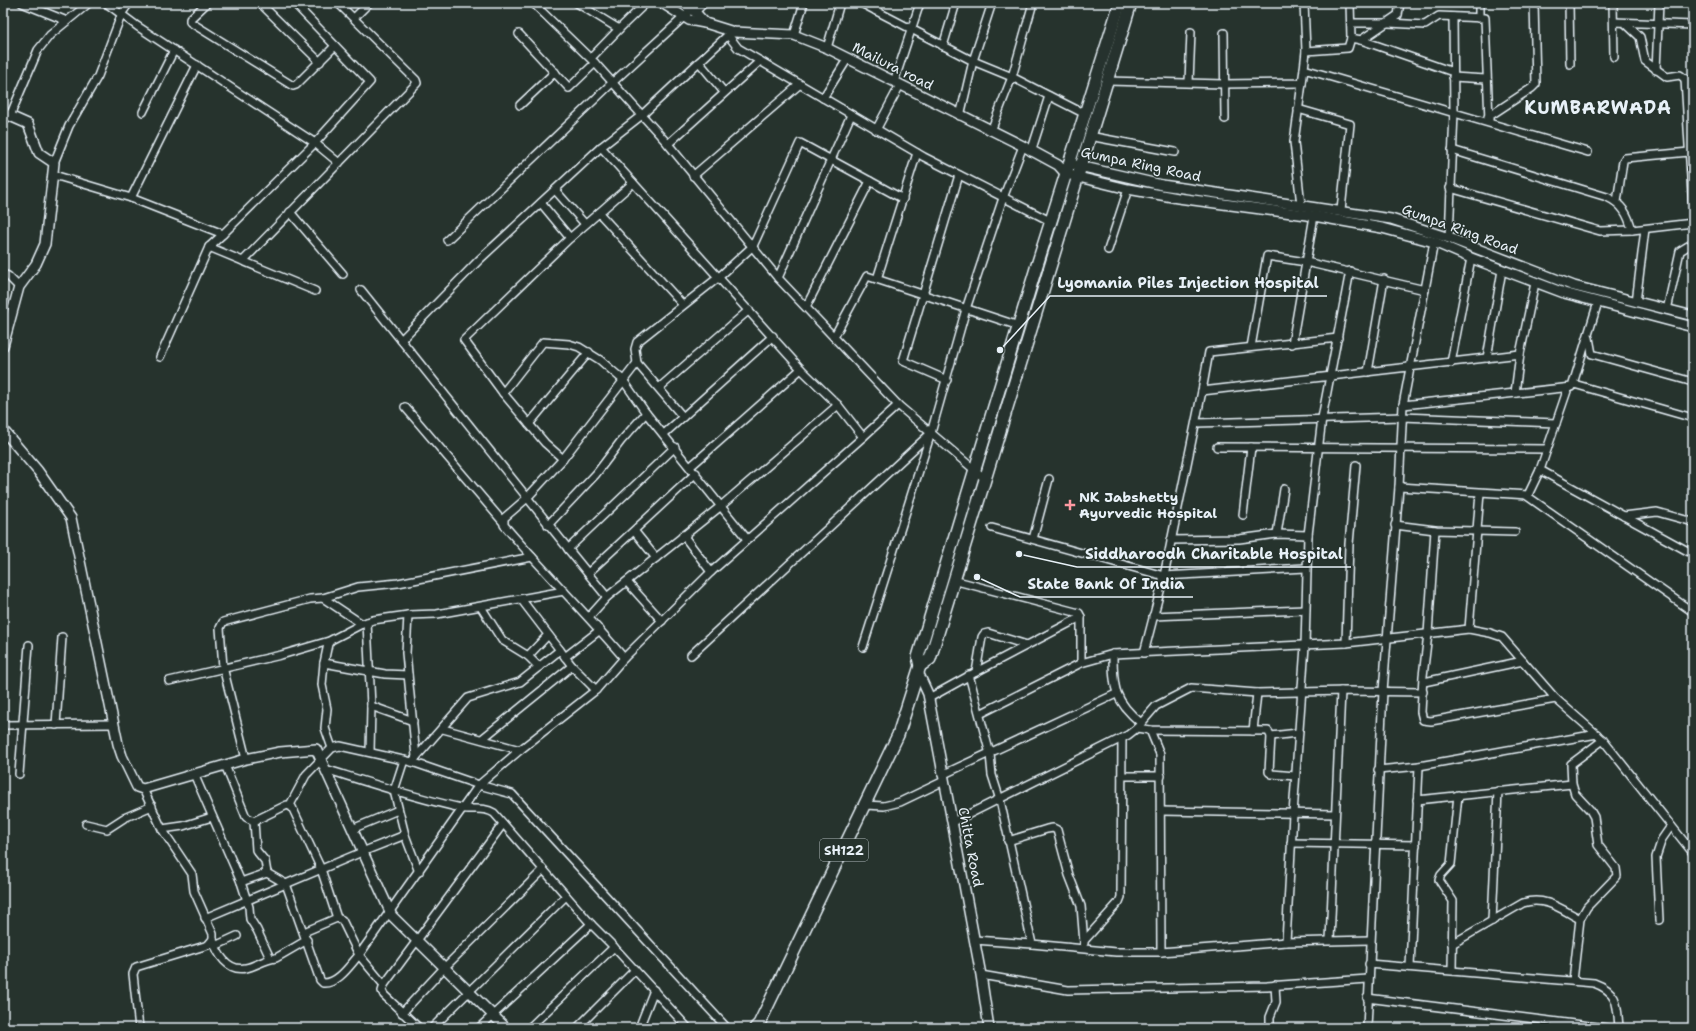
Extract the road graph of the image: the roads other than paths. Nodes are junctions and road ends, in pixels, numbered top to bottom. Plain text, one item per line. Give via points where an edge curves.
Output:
1 (22, 3) edge
2 (89, 3) edge
3 (106, 3) edge
4 (129, 3) edge
5 (207, 3) edge
6 (260, 3) edge
7 (338, 3) edge
8 (369, 3) edge
9 (532, 3) edge
10 (577, 3) edge
11 (646, 3) edge
12 (662, 3) edge
13 (681, 3) edge
14 (704, 3) edge
15 (804, 3) edge
16 (840, 3) edge
17 (861, 3) edge
18 (879, 3) edge
19 (920, 3) edge
20 (956, 3) edge
21 (992, 3) edge
22 (1033, 3) edge
23 (1120, 3) edge
24 (1131, 3) edge
25 (1304, 3) edge
26 (1350, 3) edge
27 (1400, 3) edge
28 (1479, 3) edge
29 (1534, 3) edge
30 (1569, 3) edge
31 (1613, 3) edge
32 (1659, 3) edge
33 (296, 4) edge
34 (693, 11) junction
35 (876, 11) junction
36 (122, 13) junction
37 (684, 17) junction
38 (1453, 17) junction
39 (354, 18) junction
40 (1479, 18) junction
41 (67, 21) junction
42 (1614, 22) junction
43 (704, 23) junction
44 (1351, 23) junction
45 (1389, 23) junction
46 (1625, 23) junction
47 (1658, 24) junction
48 (1693, 25) edge
49 (619, 29) junction
50 (912, 29) junction
51 (1190, 32) dead end
52 (729, 33) junction
53 (519, 34) dead end
54 (1224, 34) dead end
55 (794, 35) junction
56 (1351, 38) junction
57 (1361, 40) junction
58 (335, 46) junction
59 (943, 46) junction
60 (827, 48) junction
61 (174, 50) junction
62 (1306, 51) junction
63 (1614, 57) dead end
64 (848, 58) junction
65 (593, 60) junction
66 (760, 61) junction
67 (973, 61) junction
68 (320, 62) junction
69 (699, 62) junction
70 (1570, 64) dead end
71 (197, 65) junction
72 (1304, 69) junction
73 (1656, 70) junction
74 (555, 72) junction
75 (1453, 75) junction
76 (1012, 77) junction
77 (1486, 79) junction
78 (1685, 79) junction
79 (1107, 81) junction
80 (1189, 82) junction
81 (612, 83) junction
82 (897, 83) junction
83 (1302, 83) junction
84 (1693, 83) edge
85 (800, 84) junction
86 (1224, 84) junction
87 (724, 92) junction
88 (1049, 96) junction
89 (823, 98) junction
90 (520, 105) dead end
91 (1298, 109) junction
92 (143, 112) dead end
93 (1454, 112) junction
94 (6, 114) edge
95 (851, 114) junction
96 (1085, 114) junction
97 (642, 115) junction
98 (960, 116) junction
99 (1225, 119) dead end
100 (1488, 119) junction
101 (876, 130) junction
102 (991, 132) junction
103 (1089, 136) junction
104 (315, 143) junction
105 (668, 144) junction
106 (1023, 146) junction
107 (601, 147) junction
108 (1452, 150) junction
109 (1031, 152) junction
110 (1175, 152) dead end
111 (1588, 152) dead end
112 (1689, 152) junction
113 (917, 153) junction
114 (831, 159) junction
115 (54, 163) junction
116 (339, 163) junction
117 (1070, 169) junction
118 (54, 175) junction
119 (959, 175) junction
120 (693, 176) junction
121 (870, 181) junction
122 (632, 183) junction
123 (1450, 188) junction
124 (1128, 189) junction
125 (555, 190) junction
126 (131, 198) junction
127 (1003, 198) junction
128 (903, 199) junction
129 (1616, 202) junction
130 (541, 203) junction
131 (1301, 205) junction
132 (1341, 210) junction
133 (1693, 211) edge
134 (290, 212) junction
135 (599, 213) junction
136 (1314, 216) junction
137 (1050, 221) junction
138 (1693, 223) edge
139 (585, 224) junction
140 (1645, 229) junction
141 (1632, 230) junction
142 (223, 234) junction
143 (570, 238) junction
144 (1448, 238) junction
145 (447, 240) dead end
146 (1434, 242) junction
147 (1693, 243) edge
148 (753, 246) junction
149 (209, 247) junction
150 (1108, 250) dead end
151 (1471, 258) junction
152 (243, 261) junction
153 (1306, 262) junction
154 (1502, 270) junction
155 (1350, 271) junction
156 (3, 274) edge
157 (343, 274) dead end
158 (719, 277) junction
159 (778, 278) junction
160 (878, 279) junction
161 (1384, 279) junction
162 (1535, 283) junction
163 (19, 287) junction
164 (361, 290) dead end
165 (1425, 290) junction
166 (315, 291) dead end
167 (923, 295) junction
168 (1598, 302) junction
169 (1636, 302) junction
170 (684, 305) junction
171 (806, 307) junction
172 (966, 309) junction
173 (749, 310) junction
174 (1667, 310) junction
175 (1693, 316) edge
176 (1019, 326) junction
177 (1693, 327) edge
178 (1588, 335) junction
179 (773, 336) junction
180 (834, 337) junction
181 (1338, 338) junction
182 (401, 340) junction
183 (1292, 344) junction
184 (3, 346) edge
185 (1251, 347) junction
186 (589, 352) junction
187 (1520, 354) junction
188 (160, 357) dead end
189 (1487, 358) junction
190 (637, 363) junction
191 (1451, 363) junction
192 (1410, 368) junction
193 (801, 369) junction
194 (1368, 372) junction
195 (1330, 377) junction
196 (623, 380) junction
197 (947, 380) junction
198 (1693, 382) edge
199 (1571, 386) junction
200 (659, 388) junction
201 (1202, 391) junction
202 (503, 393) junction
203 (1515, 393) junction
204 (838, 405) junction
205 (898, 405) junction
206 (1403, 405) junction
207 (405, 407) dead end
208 (646, 413) junction
209 (683, 417) junction
210 (1402, 417) junction
211 (1322, 418) junction
212 (1693, 418) edge
213 (1556, 422) junction
214 (1196, 423) junction
215 (529, 424) junction
216 (3, 430) edge
217 (931, 433) junction
218 (664, 434) junction
219 (863, 437) junction
220 (675, 447) junction
221 (1217, 447) dead end
222 (1251, 447) junction
223 (1319, 448) junction
224 (1401, 448) junction
225 (1547, 449) junction
226 (563, 459) junction
227 (1356, 464) dead end
228 (690, 467) junction
229 (975, 469) junction
230 (1540, 470) junction
231 (696, 473) junction
232 (984, 478) junction
233 (1048, 479) dead end
234 (1399, 487) junction
235 (1284, 489) dead end
236 (1480, 493) junction
237 (1527, 496) junction
238 (526, 499) junction
239 (721, 506) junction
240 (1243, 514) dead end
241 (1624, 516) junction
242 (503, 522) junction
243 (1693, 522) edge
244 (548, 525) junction
245 (1395, 525) junction
246 (992, 528) dead end
247 (1435, 530) junction
248 (1476, 531) junction
249 (635, 532) junction
250 (1515, 532) dead end
251 (1277, 534) junction
252 (683, 535) junction
253 (1308, 535) junction
254 (747, 539) junction
255 (1032, 539) junction
256 (1171, 540) junction
257 (570, 551) junction
258 (1693, 554) edge
259 (532, 557) junction
260 (656, 558) junction
261 (1306, 568) junction
262 (711, 572) junction
263 (588, 573) junction
264 (1164, 576) junction
265 (953, 580) junction
266 (627, 582) junction
267 (564, 591) junction
268 (608, 597) junction
269 (323, 598) junction
270 (521, 600) junction
271 (481, 607) junction
272 (1305, 610) junction
273 (1693, 612) edge
274 (408, 615) junction
275 (1153, 616) junction
276 (589, 617) junction
277 (1081, 618) junction
278 (662, 621) junction
279 (365, 623) junction
280 (1469, 629) junction
281 (600, 630) junction
282 (1428, 634) junction
283 (548, 635) junction
284 (62, 636) dead end
285 (1387, 639) junction
286 (329, 641) junction
287 (1346, 643) junction
288 (29, 645) dead end
289 (1027, 645) junction
290 (1305, 646) junction
291 (863, 647) dead end
292 (560, 650) junction
293 (1144, 653) junction
294 (1113, 654) junction
295 (691, 655) dead end
296 (528, 656) junction
297 (565, 657) junction
298 (624, 658) junction
299 (1522, 661) junction
300 (324, 663) junction
301 (1081, 664) junction
302 (572, 666) junction
303 (223, 667) junction
304 (538, 667) junction
305 (919, 669) junction
306 (368, 671) junction
307 (976, 672) junction
308 (408, 675) junction
309 (969, 675) junction
310 (169, 681) dead end
311 (1424, 682) junction
312 (596, 690) junction
313 (1341, 691) junction
314 (1383, 691) junction
315 (1301, 692) junction
316 (1424, 692) junction
317 (1257, 693) junction
318 (1116, 694) junction
319 (929, 698) junction
320 (1556, 699) junction
321 (371, 706) junction
322 (980, 714) junction
323 (413, 721) junction
324 (114, 724) junction
325 (3, 725) edge
326 (23, 725) junction
327 (56, 725) junction
328 (1139, 726) junction
329 (443, 729) junction
330 (1150, 730) junction
331 (1253, 730) junction
332 (1298, 733) junction
333 (1596, 734) junction
334 (1271, 736) junction
335 (1122, 738) junction
336 (482, 739) junction
337 (1603, 740) junction
338 (332, 748) junction
339 (520, 750) junction
340 (370, 752) junction
341 (990, 754) junction
342 (246, 759) junction
343 (414, 759) junction
344 (321, 760) junction
345 (404, 760) junction
346 (225, 765) junction
347 (1419, 766) junction
348 (325, 769) junction
349 (1378, 770) junction
350 (19, 774) dead end
351 (194, 774) junction
352 (1122, 776) junction
353 (1161, 776) junction
354 (1295, 776) junction
355 (943, 778) junction
356 (1572, 784) junction
357 (479, 785) junction
358 (143, 790) junction
359 (394, 791) junction
360 (1498, 791) junction
361 (1458, 795) junction
362 (1000, 800) junction
363 (1418, 800) junction
364 (865, 804) junction
365 (290, 805) junction
366 (152, 806) junction
367 (463, 809) junction
368 (398, 810) junction
369 (1161, 811) junction
370 (1293, 814) junction
371 (1335, 814) junction
372 (212, 817) junction
373 (254, 821) junction
374 (953, 822) junction
375 (86, 824) dead end
376 (503, 824) junction
377 (1671, 826) junction
378 (162, 829) junction
379 (352, 829) junction
380 (406, 835) junction
381 (1008, 841) junction
382 (1291, 843) junction
383 (1334, 844) junction
384 (1376, 845) junction
385 (1416, 845) junction
386 (362, 852) junction
387 (1693, 854) edge
388 (322, 869) junction
389 (543, 870) junction
390 (419, 872) junction
391 (267, 873) junction
392 (241, 882) junction
393 (286, 884) junction
394 (566, 896) junction
395 (246, 901) junction
396 (390, 912) junction
397 (205, 918) junction
398 (337, 918) junction
399 (1580, 919) junction
400 (1659, 920) dead end
401 (1492, 921) junction
402 (591, 924) junction
403 (304, 932) junction
404 (237, 936) dead end
405 (306, 940) junction
406 (416, 940) junction
407 (974, 940) junction
408 (1084, 940) junction
409 (1330, 940) junction
410 (1370, 940) junction
411 (1286, 942) junction
412 (214, 943) junction
413 (1032, 944) junction
414 (1452, 944) junction
415 (614, 947) junction
416 (1085, 949) junction
417 (1161, 952) junction
418 (359, 955) junction
419 (270, 958) junction
420 (1369, 964) junction
421 (1410, 967) junction
422 (444, 968) junction
423 (635, 970) junction
424 (1452, 970) junction
425 (981, 975) junction
426 (1368, 979) junction
427 (1573, 981) junction
428 (384, 985) junction
429 (1275, 985) junction
430 (654, 990) junction
431 (468, 991) junction
432 (1367, 998) junction
433 (402, 1013) junction
434 (492, 1015) junction
435 (139, 1028) edge
436 (418, 1028) edge
437 (432, 1028) edge
438 (479, 1028) edge
439 (506, 1028) edge
440 (529, 1028) edge
441 (577, 1028) edge
442 (639, 1028) edge
443 (688, 1028) edge
444 (727, 1028) edge
445 (755, 1028) edge
446 (989, 1028) edge
447 (1270, 1028) edge
448 (1367, 1028) edge
449 (1606, 1028) edge
450 (1619, 1028) edge

1 - 41 street
2 - 41 street
3 - 36 street
4 - 36 street
5 - 68 street via 190,19 190,22 291,85 296,85
6 - 68 street
7 - 39 street
8 - 39 street
9 - 65 street
10 - 49 street
11 - 49 street
12 - 37 street, Mailura road
13 - 34 street
14 - 34 street
15 - 55 street
16 - 60 street
17 - 35 street
18 - 35 street
19 - 50 street
20 - 59 street
21 - 67 street
22 - 76 street
23 - 96 main road, SH122
24 - 79 main road
25 - 62 street
26 - 44 street
27 - 45 street via 1399,14
28 - 40 street
29 - 100 street via 1536,84
30 - 70 street
31 - 42 street
32 - 47 street
33 - 58 street
34 - 37 street
34 - 43 street
35 - 50 street
36 - 61 street
36 - 115 street via 98,76 69,126
37 - 43 street, Mailura road
37 - 81 street
38 - 40 street
38 - 45 street via 1439,16 1425,25
38 - 75 street
39 - 116 street via 417,82
40 - 77 street via 1485,18
41 - 94 street via 38,50
42 - 46 street
42 - 63 street
43 - 52 street, Mailura road
44 - 45 street
44 - 56 street
45 - 57 street
46 - 47 street
46 - 73 street via 1639,35 1645,60
47 - 48 street
47 - 73 street
49 - 65 street
50 - 59 street
50 - 82 street
51 - 80 street
52 - 55 street, Mailura road
52 - 66 street via 738,48
52 - 69 street
53 - 74 street
54 - 86 street
55 - 60 street, Mailura road
56 - 57 street
56 - 62 street via 1349,46 1345,49
57 - 75 street
58 - 68 street
58 - 104 street via 370,82
59 - 67 street
60 - 64 street, Mailura road
61 - 71 street
61 - 92 street
62 - 72 street
64 - 82 street, Mailura road
64 - 89 street
65 - 74 street via 569,88
65 - 81 street
66 - 85 street
66 - 87 street
67 - 76 street
67 - 98 street
69 - 87 street
69 - 97 street
71 - 104 street
71 - 126 street
72 - 83 street
72 - 93 street
73 - 78 street via 1666,77 1680,75
74 - 90 street
75 - 77 street
75 - 93 street
76 - 88 street
76 - 102 street
77 - 100 street
78 - 84 street
78 - 112 street
79 - 80 street
79 - 103 main road
80 - 86 street
81 - 97 street
81 - 145 street
82 - 98 street, Mailura road
82 - 101 street
83 - 86 street
83 - 91 street
85 - 89 street
85 - 120 street
86 - 99 street
87 - 105 street
88 - 96 street
88 - 109 street
89 - 95 street
91 - 131 street via 1294,149
91 - 132 street via 1350,124
93 - 100 street
93 - 108 street
94 - 115 street via 28,124 39,153
95 - 101 street
95 - 114 street
96 - 117 main road, SH122
97 - 105 street
97 - 107 street
98 - 102 street, Mailura road
100 - 111 street
101 - 113 street
102 - 106 street, Mailura road
103 - 110 street
103 - 117 main road
104 - 116 street
104 - 142 street
105 - 120 street
106 - 109 street, Mailura road
106 - 127 street
107 - 122 street
107 - 125 street
108 - 123 street
108 - 129 street via 1600,194
109 - 117 street, Mailura road
112 - 129 street via 1625,158
112 - 133 street
113 - 119 street
113 - 128 street
114 - 121 street
114 - 148 street via 800,143
114 - 159 street
115 - 118 street
116 - 134 street
117 - 124 street, Gumpa Ring Road
117 - 131 street, Gumpa Ring Road
117 - 137 main road, SH122
117 - 232 main road
118 - 126 street
118 - 163 street via 45,244 36,264
119 - 127 street
119 - 167 street
120 - 148 street
121 - 128 street
121 - 171 street
122 - 135 street
122 - 158 street
123 - 141 street via 1595,231
123 - 144 street
124 - 136 street, Gumpa Ring Road
124 - 150 street
125 - 130 street
125 - 139 street
126 - 142 street
127 - 137 street
127 - 172 street
128 - 160 street
129 - 141 street via 1627,214
130 - 143 street
130 - 182 street via 479,260
131 - 132 street, Gumpa Ring Road
132 - 144 street, Gumpa Ring Road via 1391,219
134 - 152 street
134 - 157 street
135 - 139 street
135 - 170 street
136 - 146 street, Gumpa Ring Road via 1382,228
136 - 153 street
137 - 176 main road, SH122
138 - 140 street
139 - 143 street
140 - 141 street
140 - 169 street
142 - 149 street
143 - 202 street via 464,340
144 - 169 street, Gumpa Ring Road via 1574,286
146 - 151 street, Gumpa Ring Road
146 - 165 street
147 - 174 street via 1680,251
148 - 158 street
148 - 159 street
149 - 152 street
149 - 188 street
151 - 154 street, Gumpa Ring Road
151 - 191 street
152 - 166 street
153 - 155 street
153 - 183 street
153 - 185 street via 1266,256
154 - 162 street, Gumpa Ring Road
154 - 189 street
155 - 161 street
155 - 181 street
156 - 163 street
158 - 170 street
158 - 173 street
159 - 171 street
160 - 167 street
160 - 180 street via 867,276
161 - 165 street
161 - 194 street
162 - 168 street, Gumpa Ring Road
162 - 187 street
163 - 184 street
164 - 182 street
165 - 192 street
167 - 172 street
167 - 197 street via 904,362
168 - 177 street, Gumpa Ring Road
168 - 178 street
169 - 174 street, Gumpa Ring Road
170 - 190 street via 637,342
171 - 180 street
172 - 176 street
172 - 197 street
173 - 179 street
173 - 200 street
174 - 175 street, Gumpa Ring Road
176 - 229 main road, SH122
178 - 198 street via 1592,354
178 - 199 street
179 - 193 street
179 - 209 street
180 - 205 street
181 - 183 street
181 - 195 street
182 - 238 street
183 - 185 street
185 - 201 street via 1208,352
186 - 196 street
186 - 202 street via 569,344 543,342
186 - 215 street
187 - 189 street
187 - 203 street
189 - 191 street
190 - 196 street
190 - 200 street
191 - 192 street
192 - 194 street
192 - 206 street
193 - 204 street
193 - 228 street
194 - 195 street
195 - 201 street
195 - 211 street
196 - 208 street
196 - 226 street
197 - 217 street
199 - 203 street
199 - 212 street
199 - 213 street
200 - 209 street
201 - 214 street
202 - 215 street
203 - 206 street
204 - 219 street
204 - 239 street
205 - 217 street
205 - 219 street
206 - 210 street
207 - 242 street
208 - 218 street
208 - 244 street via 596,474
209 - 218 street
210 - 211 street
210 - 213 street
210 - 224 street
211 - 214 street
211 - 223 street
213 - 225 street
214 - 256 street
215 - 226 street
216 - 324 street via 38,471 71,518
217 - 229 street
217 - 291 street
217 - 295 street
218 - 220 street
219 - 254 street
220 - 228 street
220 - 257 street via 568,549
221 - 222 street
222 - 223 street
222 - 240 street
223 - 224 street
223 - 253 street
224 - 225 street
224 - 234 street
225 - 230 street
226 - 238 street
227 - 287 street via 1349,544
228 - 231 street
229 - 232 street
229 - 305 main road, SH122 via 918,657
230 - 237 street
230 - 241 street
231 - 239 street
231 - 249 street
232 - 265 main road
233 - 255 street
234 - 236 street
234 - 245 street
235 - 251 street
236 - 237 street
236 - 248 street
237 - 273 street
238 - 242 street via 504,518
238 - 244 street
239 - 252 street
239 - 254 street
241 - 243 street via 1657,512
241 - 258 street
242 - 259 street
244 - 257 street
245 - 247 street
245 - 285 street
246 - 255 street
247 - 248 street
247 - 282 street
248 - 250 street
248 - 280 street
249 - 260 street
249 - 263 street
251 - 253 street
251 - 256 street via 1239,539
252 - 260 street
252 - 262 street
253 - 261 street
254 - 262 street
255 - 264 street
256 - 264 street
257 - 263 street
259 - 267 street
259 - 269 street via 398,583 358,587
260 - 266 street
261 - 264 street
261 - 272 street
262 - 278 street
263 - 268 street
264 - 275 street
265 - 277 street via 1076,612
265 - 305 main road via 930,659
266 - 268 street
266 - 278 street
267 - 270 street
267 - 276 street
268 - 276 street
269 - 279 street
269 - 303 street via 310,599 223,622 220,628
270 - 271 street
270 - 283 street
271 - 274 street via 437,614
271 - 296 street via 502,640
272 - 275 street
272 - 290 street
274 - 279 street
274 - 308 street
275 - 293 street
276 - 281 street
277 - 289 street
277 - 301 street
278 - 298 street
279 - 286 street
279 - 306 street
280 - 282 street
280 - 299 street via 1502,637
281 - 297 street
281 - 298 street
282 - 285 street
282 - 311 street
283 - 292 street
283 - 296 street
284 - 327 street
285 - 287 street
285 - 314 street
286 - 300 street
286 - 303 street via 282,655
287 - 290 street
288 - 326 street
289 - 307 street
289 - 307 street via 984,634
290 - 293 street
290 - 315 street
292 - 297 street
292 - 304 street
293 - 294 street
294 - 301 street
294 - 318 street
296 - 304 street
297 - 302 street
298 - 312 street
299 - 311 street
299 - 320 street
300 - 306 street
300 - 338 street via 322,685 327,708 325,728
301 - 322 street
302 - 312 street
302 - 336 street
303 - 310 street
303 - 342 street
304 - 329 street via 520,682 468,698
305 - 319 street, Chitta Road
305 - 364 main road, SH122 via 904,719
306 - 308 street
306 - 321 street
307 - 309 street
308 - 323 street
309 - 319 street
309 - 322 street
311 - 316 street
312 - 339 street
313 - 314 street
313 - 315 street
313 - 371 street
314 - 316 street
314 - 349 street
315 - 317 street
315 - 332 street
316 - 320 street via 1421,712 1423,720 1431,721
317 - 328 street via 1191,688 1156,706
317 - 331 street
318 - 328 street
318 - 341 street
319 - 355 street, Chitta Road
320 - 333 street
321 - 323 street
321 - 340 street
322 - 341 street via 982,732
323 - 343 street
324 - 327 street
324 - 358 street via 122,756 137,787
325 - 326 street
326 - 327 street
326 - 350 street
328 - 330 street
328 - 335 street
329 - 336 street
329 - 343 street
330 - 331 street
330 - 353 street via 1160,754
331 - 334 street via 1268,731
332 - 334 street
332 - 354 street
333 - 337 street
333 - 347 street
334 - 354 street via 1269,772
335 - 352 street
335 - 362 street
336 - 339 street
337 - 356 street via 1571,764
337 - 377 street
338 - 340 street via 340,746
338 - 344 street
339 - 357 street
340 - 345 street
341 - 355 street
341 - 362 street via 992,775
342 - 344 street via 280,752 316,749
342 - 346 street
343 - 345 street
343 - 357 street
344 - 348 street
344 - 365 street via 306,775
345 - 359 street
346 - 351 street
346 - 373 street via 246,817
347 - 349 street
347 - 363 street
348 - 359 street
348 - 379 street
349 - 384 street
351 - 358 street
351 - 372 street
352 - 353 street
352 - 408 street via 1121,897
353 - 369 street
354 - 370 street
355 - 364 street via 900,802 884,806
355 - 374 street, Chitta Road
356 - 360 street
356 - 399 street via 1579,800 1594,817 1598,845 1617,872 1615,880 1587,907
357 - 367 street
357 - 444 street via 506,792 517,798
358 - 366 street
359 - 367 street
359 - 368 street
360 - 361 street
360 - 401 street
361 - 363 street
361 - 414 street via 1452,864 1439,880 1453,901
362 - 374 street
362 - 381 street
363 - 385 street
364 - 445 main road, SH122
365 - 373 street
365 - 388 street
366 - 375 street via 124,818 107,829
366 - 378 street
367 - 376 street via 490,811
367 - 390 street
368 - 379 street
368 - 380 street
369 - 370 street
369 - 417 street
370 - 371 street
370 - 382 street
371 - 383 street
372 - 378 street
372 - 392 street
373 - 391 street via 256,850 265,861
374 - 407 street, Chitta Road
376 - 389 street
376 - 406 street
377 - 387 street
377 - 400 street via 1662,839 1656,857
378 - 397 street via 192,874 194,891
379 - 386 street
380 - 386 street
380 - 390 street
381 - 408 street via 1047,829 1057,830 1069,875 1081,906
381 - 413 street
382 - 383 street
382 - 411 street
383 - 384 street
383 - 409 street
384 - 385 street
384 - 410 street
385 - 421 street
386 - 388 street
386 - 396 street
388 - 393 street
388 - 398 street
389 - 394 street
389 - 422 street
390 - 396 street
391 - 392 street
391 - 393 street
392 - 395 street
393 - 395 street
393 - 403 street
394 - 402 street
394 - 431 street
395 - 397 street
395 - 419 street via 250,919
396 - 406 street via 396,922
396 - 418 street
397 - 412 street via 213,934
398 - 403 street
398 - 418 street via 342,920
399 - 401 street via 1540,900 1522,903
399 - 427 street
401 - 414 street
402 - 415 street
402 - 434 street
403 - 405 street
404 - 412 street
405 - 418 street via 323,983 328,984 341,975
405 - 419 street via 276,958
406 - 422 street
406 - 428 street
407 - 413 street
407 - 425 street, Chitta Road
408 - 416 street
409 - 410 street
409 - 411 street
410 - 420 street
411 - 417 street
412 - 419 street via 222,960 236,968 245,969
412 - 435 street via 136,967 133,974
413 - 416 street
414 - 424 street
415 - 423 street
415 - 440 street
416 - 417 street
418 - 428 street
420 - 421 street
420 - 426 street
421 - 424 street
422 - 431 street
422 - 433 street
423 - 430 street
423 - 441 street
424 - 427 street
425 - 429 street via 1068,990
425 - 446 street, Chitta Road
426 - 429 street
426 - 432 street
427 - 450 street via 1604,986 1612,993 1617,1005
428 - 433 street via 384,995
429 - 447 street via 1276,1002 1270,1017
430 - 442 street
430 - 443 street
431 - 434 street
431 - 437 street
432 - 448 street
432 - 449 street
433 - 436 street
434 - 438 street
434 - 439 street

